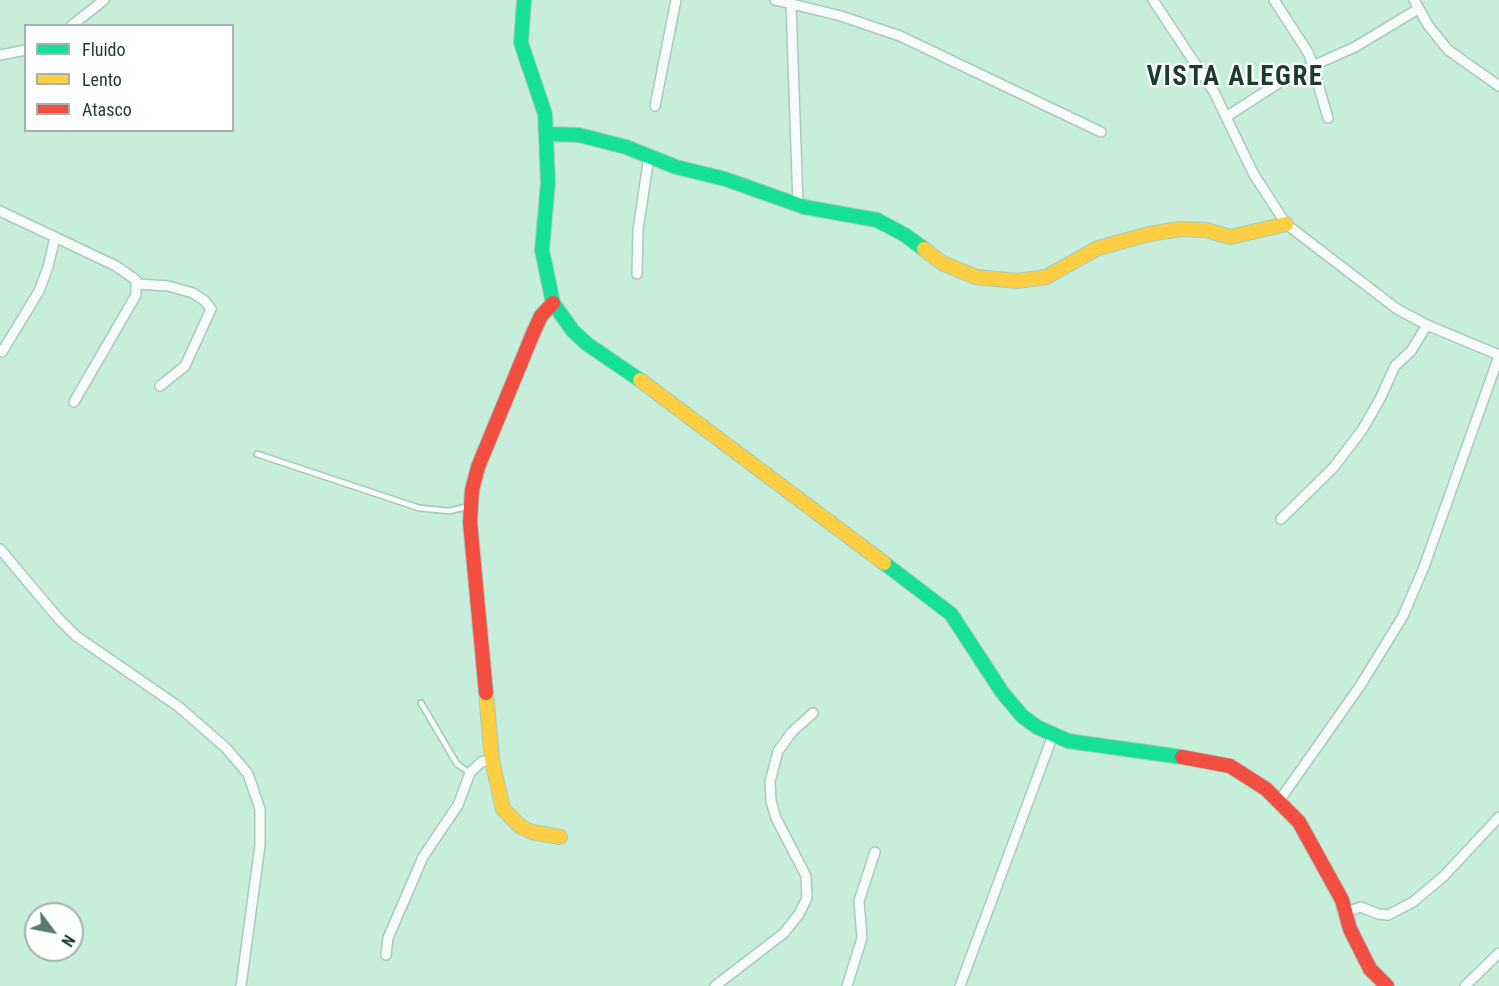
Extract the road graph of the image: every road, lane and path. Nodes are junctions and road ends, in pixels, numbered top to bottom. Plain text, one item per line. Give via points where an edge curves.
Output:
1 (104, 0) edge
2 (524, 0) edge
3 (676, 0) edge
4 (775, 0) edge
5 (1153, 0) edge
6 (1274, 0) edge
7 (791, 3) junction
8 (802, 3) edge
9 (1416, 5) edge
10 (74, 24) edge
11 (24, 50) edge
12 (0, 55) edge
13 (1312, 65) junction
14 (1499, 86) edge
15 (656, 106) dead end
16 (1226, 117) junction
17 (1328, 118) dead end
18 (1101, 132) dead end
19 (546, 134) junction
20 (649, 156) junction
21 (798, 205) junction
22 (0, 211) edge
23 (1286, 224) junction
24 (54, 237) junction
25 (638, 274) dead end
26 (138, 284) junction
27 (553, 303) junction
28 (1427, 325) junction
29 (2, 352) dead end
30 (1499, 356) edge
31 (160, 386) dead end
32 (74, 402) dead end
33 (257, 454) dead end
34 (470, 506) junction
35 (1281, 519) dead end
36 (0, 549) edge
37 (421, 703) dead end
38 (813, 713) dead end
39 (1053, 735) junction
40 (492, 760) junction
41 (470, 773) junction
42 (1279, 801) junction
43 (1499, 817) edge
44 (560, 837) dead end
45 (875, 852) dead end
46 (1346, 912) junction
47 (1499, 953) edge
48 (387, 955) dead end
49 (1495, 963) edge
50 (241, 986) edge
51 (715, 986) edge
52 (847, 986) edge
53 (960, 986) edge
54 (1387, 986) edge
55 (1465, 986) edge

1 - 10 street
2 - 19 street via 521,43 545,114
3 - 15 street
4 - 7 street
5 - 16 street via 1214,92
6 - 13 street via 1299,36
7 - 8 street
7 - 21 street
8 - 18 street via 900,36
9 - 13 street via 1355,47
9 - 14 street via 1448,50
11 - 12 street
13 - 16 street
13 - 17 street
16 - 23 street via 1253,173
19 - 20 street via 579,135
19 - 27 street via 548,182 542,250
20 - 21 street
20 - 25 street via 638,230
21 - 23 street via 877,220 957,271 1017,281 1046,277 1098,248 1149,234 1180,229 1206,230 1230,237
22 - 24 street
23 - 28 street via 1382,298
24 - 26 street via 116,266
24 - 29 street via 39,291
26 - 31 street via 168,286 193,294 211,309 185,366
26 - 32 street via 136,295
27 - 34 street via 541,316 478,467
27 - 39 street via 587,344 670,400 951,614 1022,716
28 - 30 street
28 - 35 street via 1411,351 1395,366 1362,430 1334,467
30 - 42 street via 1403,616 1360,686
33 - 34 lane via 427,509 449,511
34 - 40 street
36 - 50 street via 70,630 187,714 226,748 248,774 260,809 260,845
37 - 41 lane via 457,764
38 - 51 street via 778,751 770,782 776,818 806,876 807,898 784,933
39 - 42 street via 1068,741 1230,766
39 - 53 street
40 - 41 street via 481,762
40 - 44 street via 503,808 508,814 532,832
41 - 48 street via 458,805 423,857 388,938
42 - 46 street via 1299,822
43 - 46 street via 1444,876 1413,902 1388,915 1361,907
45 - 52 street via 859,901 862,938
46 - 54 street via 1370,969
47 - 49 street
49 - 55 street

